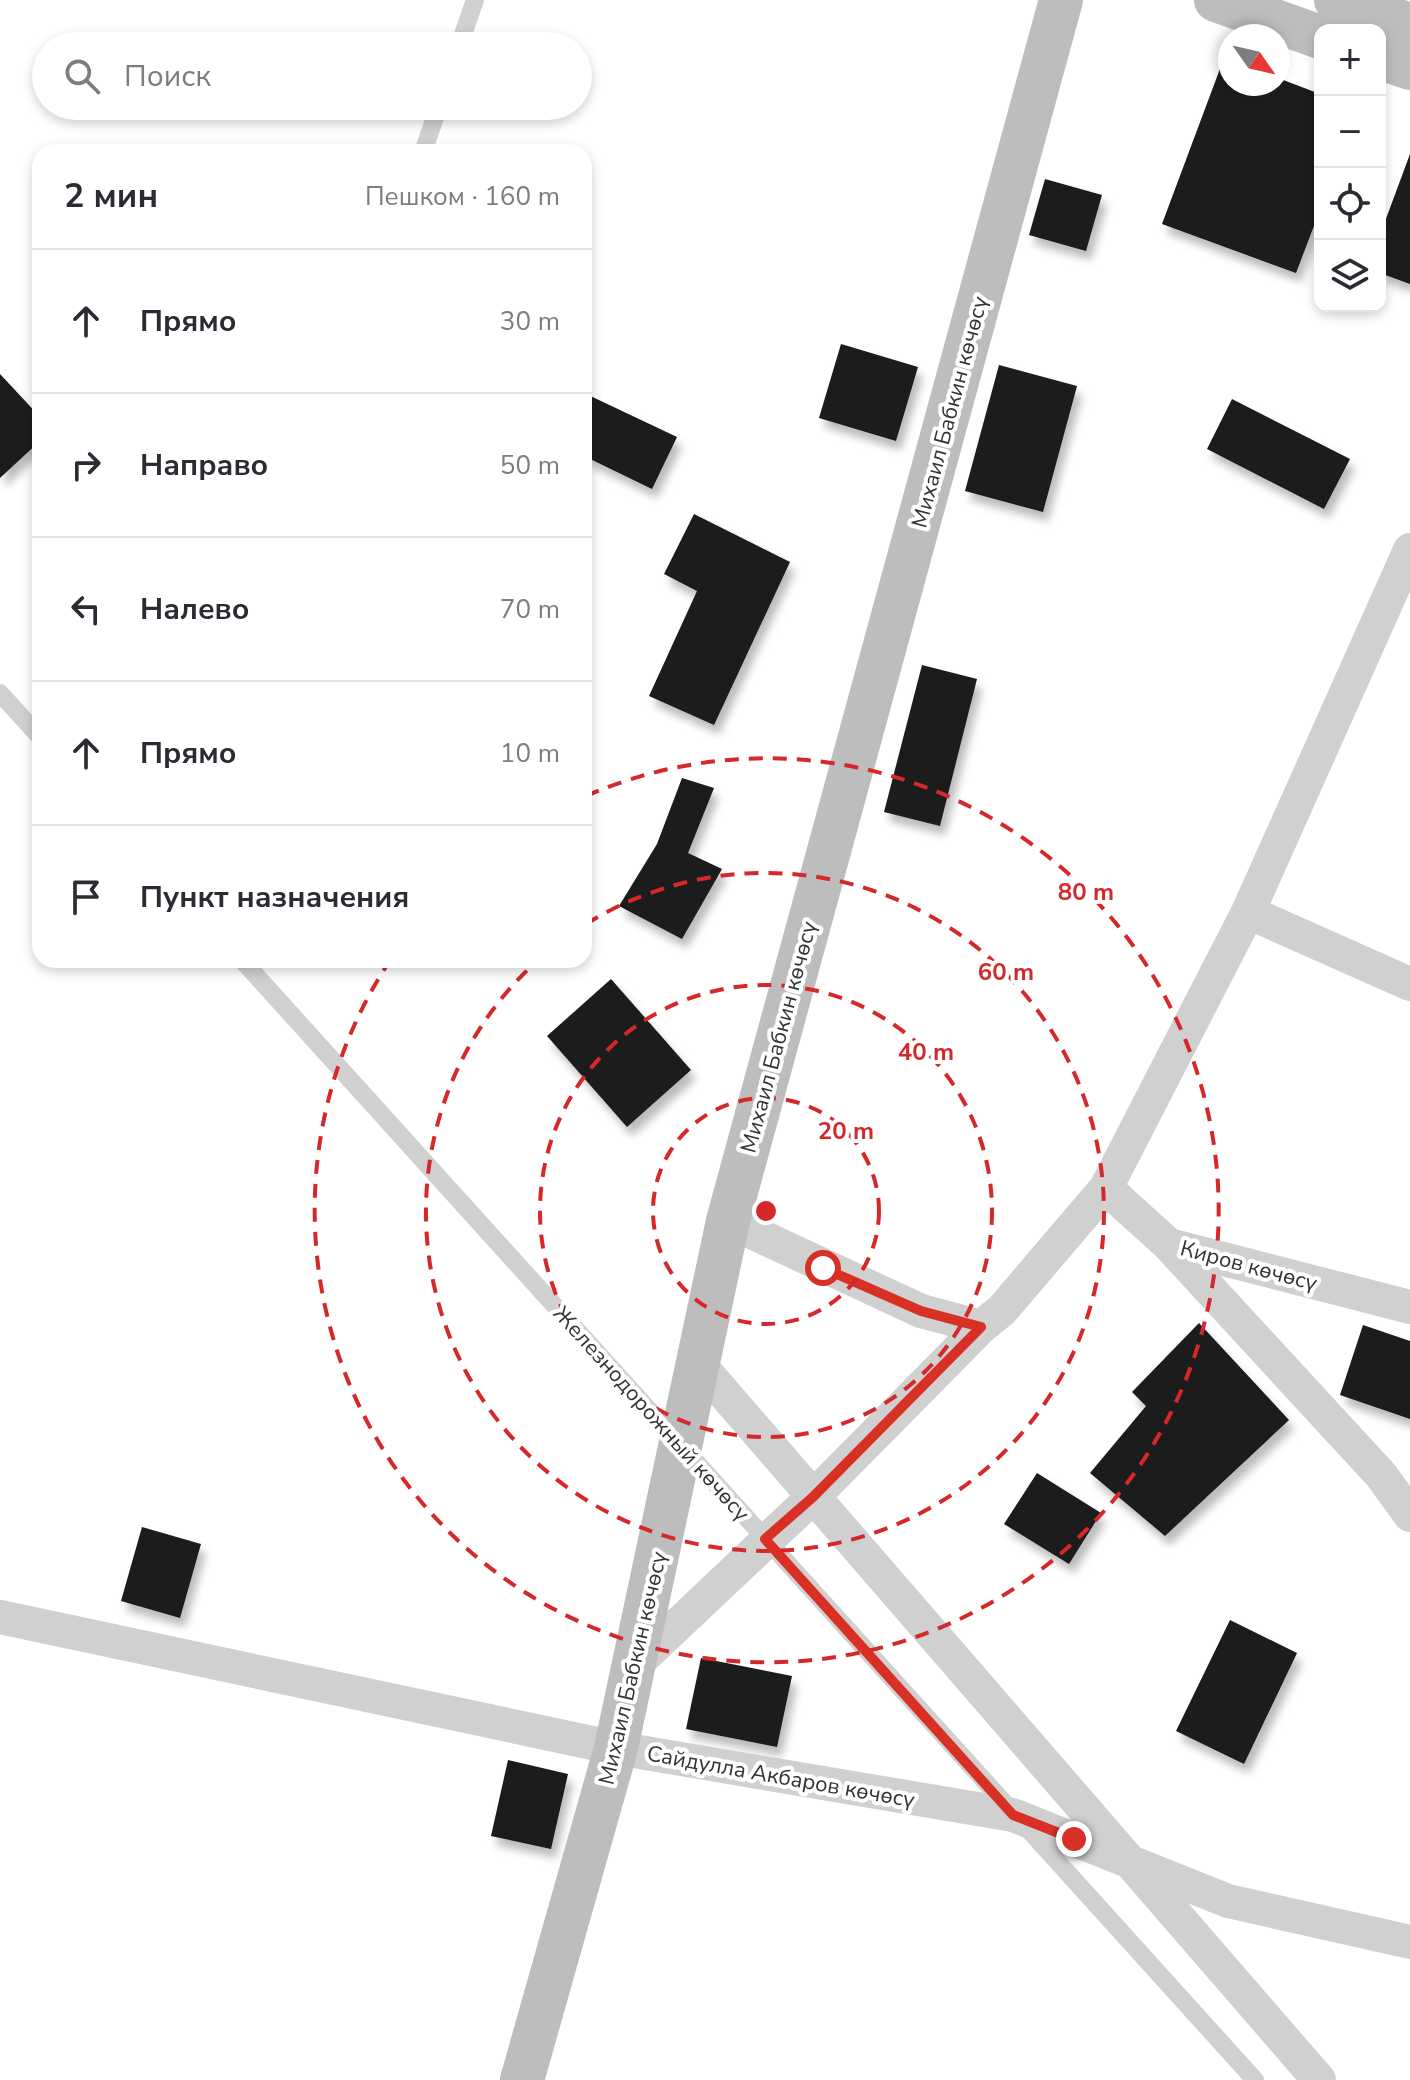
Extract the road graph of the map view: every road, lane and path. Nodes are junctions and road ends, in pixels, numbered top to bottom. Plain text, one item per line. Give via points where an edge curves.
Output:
1 (475, 0) edge
2 (1061, 0) edge
3 (1216, 0) edge
4 (1336, 0) edge
5 (1410, 25) edge
6 (464, 32) edge
7 (1314, 35) edge
8 (1386, 60) edge
9 (1410, 68) edge
10 (434, 120) edge
11 (426, 144) edge
12 (1410, 550) edge
13 (0, 693) edge
14 (32, 728) edge
15 (1248, 912) junction
16 (249, 968) edge
17 (1410, 984) edge
18 (1106, 1188) junction
19 (728, 1221) junction
20 (1169, 1245) junction
21 (1410, 1307) edge
22 (981, 1327) junction
23 (697, 1362) junction
24 (682, 1446) junction
25 (813, 1497) junction
26 (1410, 1515) edge
27 (765, 1539) junction
28 (0, 1617) edge
29 (635, 1665) junction
30 (616, 1748) junction
31 (1013, 1815) junction
32 (1129, 1861) junction
33 (1410, 1942) edge
34 (522, 2080) edge
35 (1255, 2080) edge
36 (1319, 2080) edge

1 - 6 lane
2 - 19 main road, Михаил Бабкин көчөсү
3 - 7 main road
4 - 5 main road
8 - 9 main road
10 - 11 lane
12 - 15 street
13 - 14 lane
15 - 17 street
15 - 18 street
16 - 24 lane, Железнодорожный көчөсү
18 - 20 street, Киров көчөсү
18 - 22 street via 1002,1310
19 - 22 street via 921,1311
19 - 23 main road, Михаил Бабкин көчөсү
20 - 21 street, Киров көчөсү
20 - 26 street via 1381,1475
22 - 25 street
23 - 24 main road, Михаил Бабкин көчөсү
23 - 25 street
24 - 27 lane, Железнодорожный көчөсү
24 - 29 main road, Михаил Бабкин көчөсү
25 - 27 street
25 - 32 street
27 - 29 street
27 - 31 lane, Железнодорожный көчөсү
28 - 30 street, Сайдулла Акбаров көчөсү
29 - 30 main road, Михаил Бабкин көчөсү
30 - 31 street, Сайдулла Акбаров көчөсү
30 - 34 main road, Михаил Бабкин көчөсү
31 - 32 street, Сайдулла Акбаров көчөсү
31 - 35 lane, Железнодорожный көчөсү
32 - 33 street, Сайдулла Акбаров көчөсү via 1228,1901
32 - 36 street

